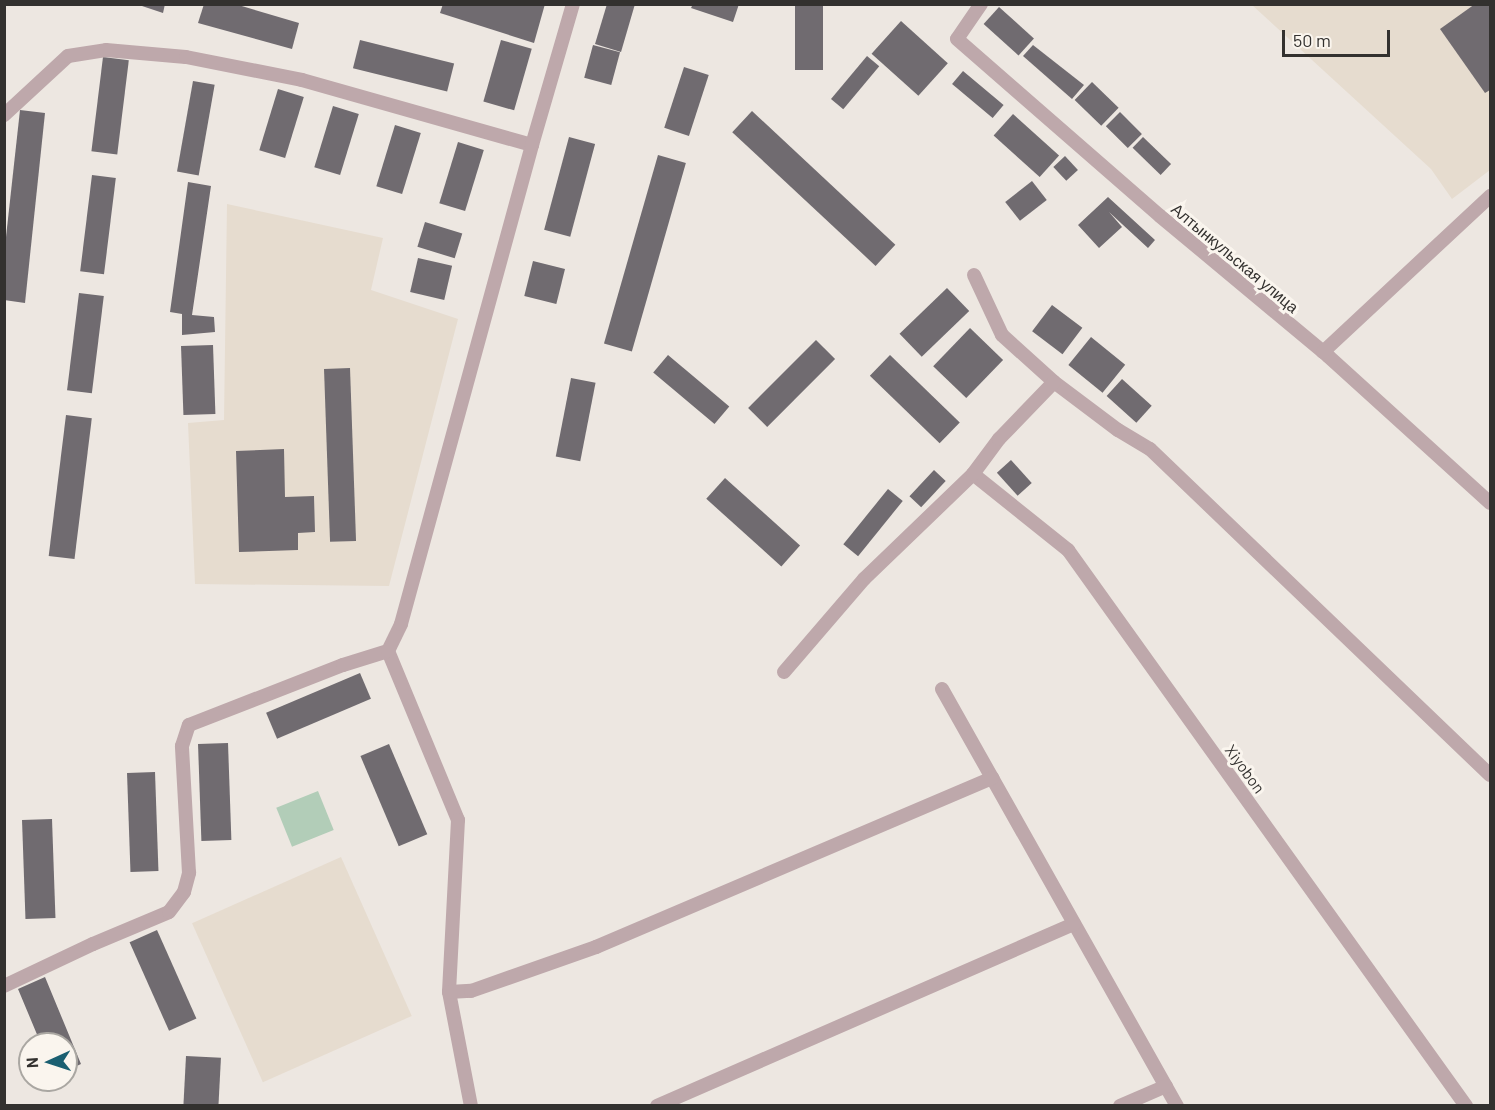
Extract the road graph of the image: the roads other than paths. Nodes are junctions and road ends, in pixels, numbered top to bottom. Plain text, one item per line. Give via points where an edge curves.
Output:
1 (573, 4) edge
2 (981, 4) edge
3 (4, 115) edge
4 (532, 145) junction
5 (1491, 196) edge
6 (974, 274) dead end
7 (1323, 352) junction
8 (1054, 382) junction
9 (973, 474) junction
10 (1491, 503) edge
11 (388, 651) junction
12 (784, 672) dead end
13 (942, 689) dead end
14 (1491, 775) edge
15 (992, 778) junction
16 (1074, 924) junction
17 (4, 986) edge
18 (449, 993) junction
19 (1166, 1086) junction
20 (471, 1106) edge
21 (657, 1106) edge
22 (1120, 1106) edge
23 (1177, 1106) edge
24 (1466, 1106) edge

1 - 4 street
2 - 7 street, Алтынкульская улица via 957,39
3 - 4 street via 68,56 106,50 186,57 302,80
4 - 11 street via 402,624
5 - 7 street
6 - 8 street via 1002,335
7 - 10 street, Алтынкульская улица
8 - 9 street via 999,439
8 - 14 street via 1150,449
9 - 12 street via 864,579
9 - 24 street, Xiyobon via 1068,550
11 - 17 street via 189,725 182,746 189,873 184,892 169,912
11 - 18 street via 458,820
13 - 15 street
15 - 16 street
15 - 18 street via 596,947 471,991
16 - 19 street
16 - 21 street
18 - 20 street
19 - 22 street
19 - 23 street

